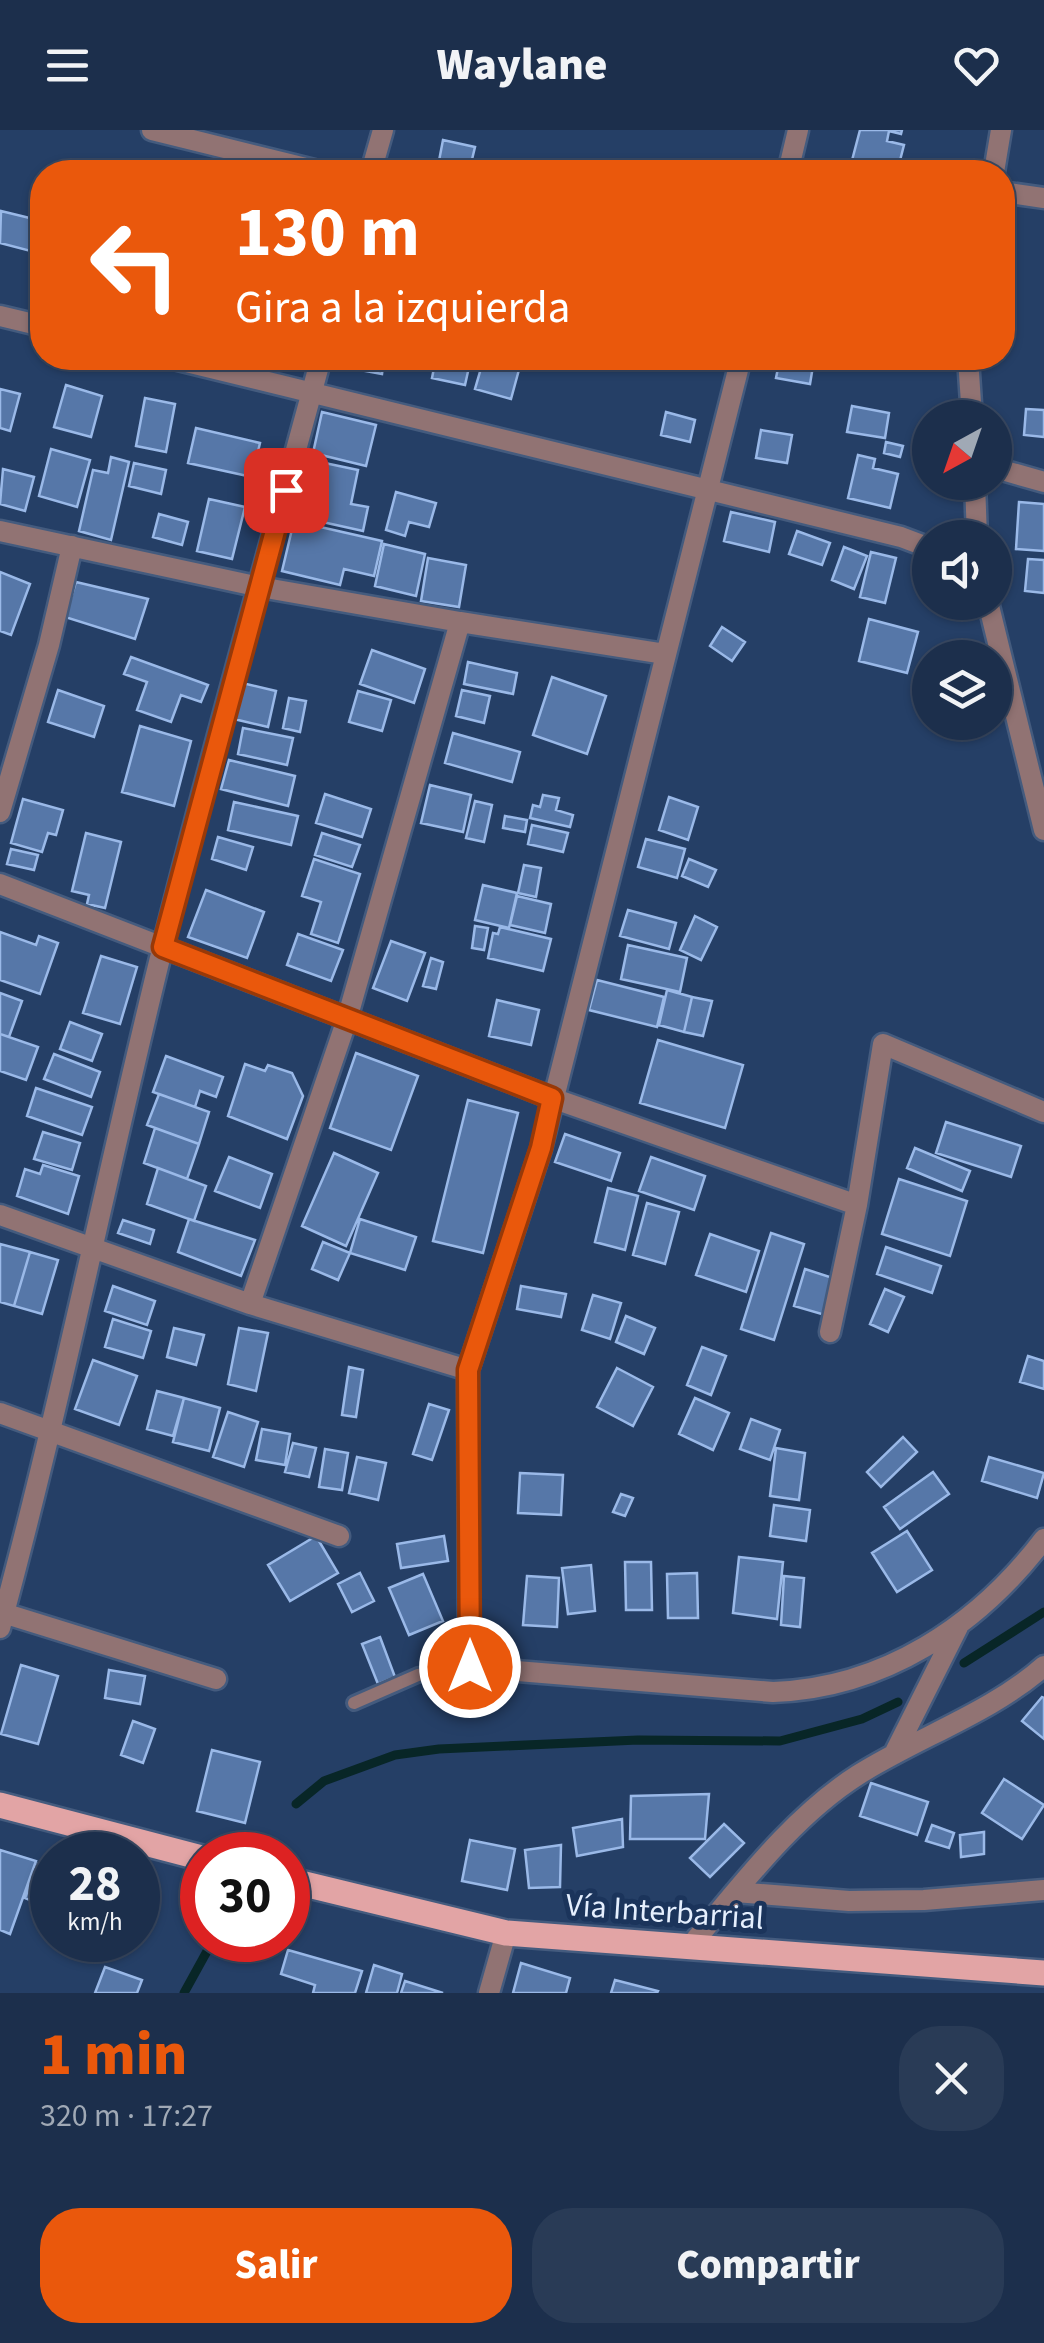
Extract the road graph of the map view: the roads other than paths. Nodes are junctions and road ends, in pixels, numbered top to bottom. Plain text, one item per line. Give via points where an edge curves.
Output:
1 (152, 130) edge
2 (383, 130) edge
3 (798, 130) edge
4 (1001, 130) edge
5 (273, 160) edge
6 (374, 160) edge
7 (791, 160) edge
8 (996, 160) edge
9 (1015, 194) edge
10 (1044, 198) edge
11 (0, 316) edge
12 (30, 323) edge
13 (220, 370) edge
14 (318, 370) edge
15 (737, 370) edge
16 (969, 370) edge
17 (312, 392) junction
18 (971, 400) edge
19 (1012, 473) edge
20 (1044, 482) edge
21 (707, 489) junction
22 (0, 531) edge
23 (912, 541) edge
24 (72, 546) junction
25 (260, 587) junction
26 (992, 620) edge
27 (460, 622) junction
28 (665, 654) junction
29 (0, 812) edge
30 (1044, 830) edge
31 (0, 884) edge
32 (163, 947) junction
33 (348, 1019) junction
34 (552, 1098) junction
35 (1044, 1112) edge
36 (856, 1204) junction
37 (0, 1214) edge
38 (90, 1248) junction
39 (250, 1304) junction
40 (830, 1332) dead end
41 (468, 1370) junction
42 (0, 1414) edge
43 (53, 1431) junction
44 (340, 1536) dead end
45 (1044, 1539) edge
46 (1, 1618) edge
47 (959, 1625) junction
48 (470, 1667) junction
49 (1040, 1674) edge
50 (216, 1679) dead end
51 (354, 1703) dead end
52 (894, 1754) junction
53 (0, 1805) edge
54 (180, 1852) edge
55 (310, 1885) edge
56 (1044, 1890) edge
57 (736, 1892) junction
58 (506, 1933) junction
59 (691, 1945) junction
60 (1044, 1973) edge
61 (489, 1993) edge

1 - 5 street
2 - 6 street
3 - 7 street
4 - 8 street
9 - 10 street
11 - 12 street
13 - 17 street
14 - 17 street
15 - 21 street
16 - 18 street
17 - 21 street
17 - 25 street
19 - 20 street
21 - 23 street
21 - 28 street
22 - 24 street
24 - 25 street
24 - 29 street
25 - 27 street
25 - 32 street
26 - 30 street
27 - 28 street
27 - 33 street
28 - 34 street
31 - 32 street
32 - 33 street
32 - 38 street
33 - 34 street
33 - 39 street
34 - 36 street
34 - 41 street
35 - 36 street via 883,1044
36 - 40 street
37 - 38 street
38 - 39 street
38 - 43 street
39 - 41 street
41 - 48 street
42 - 43 street
43 - 44 street
43 - 46 street
45 - 47 street
46 - 50 street
47 - 48 street via 903,1660 814,1690
47 - 52 street
48 - 51 lane via 418,1674
49 - 52 street
52 - 57 street via 813,1812
53 - 54 main road
55 - 58 main road, Vía Interbarrial
56 - 57 street via 849,1901
57 - 59 street
58 - 59 main road, Vía Interbarrial
58 - 61 street
59 - 60 main road, Vía Interbarrial

